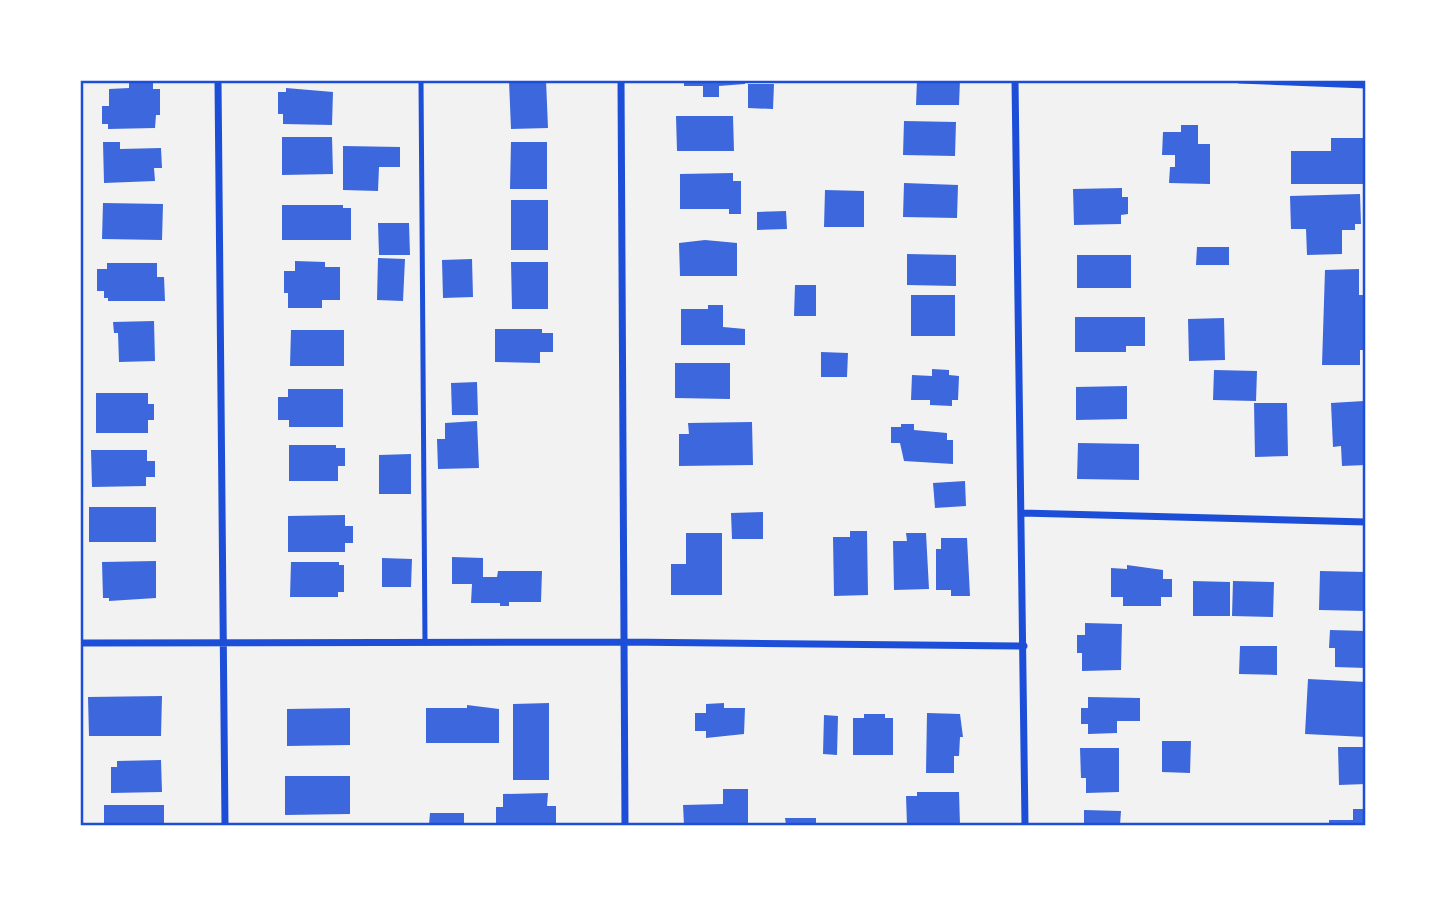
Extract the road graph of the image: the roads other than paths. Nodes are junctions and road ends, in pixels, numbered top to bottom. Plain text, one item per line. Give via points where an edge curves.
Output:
1 (218, 80) edge
2 (421, 80) edge
3 (621, 80) edge
4 (1015, 80) edge
5 (1238, 80) edge
6 (1366, 85) edge
7 (1022, 513) junction
8 (1366, 522) edge
9 (623, 642) junction
10 (80, 643) edge
11 (221, 643) junction
12 (425, 643) junction
13 (1024, 646) junction
14 (225, 825) edge
15 (625, 825) edge
16 (1025, 825) edge

1 - 11 street
2 - 12 lane
3 - 9 street
4 - 7 street
5 - 6 street
7 - 8 street
7 - 13 street
9 - 12 street
9 - 13 street
9 - 15 street
10 - 11 street
11 - 12 street
11 - 14 street
13 - 16 street

